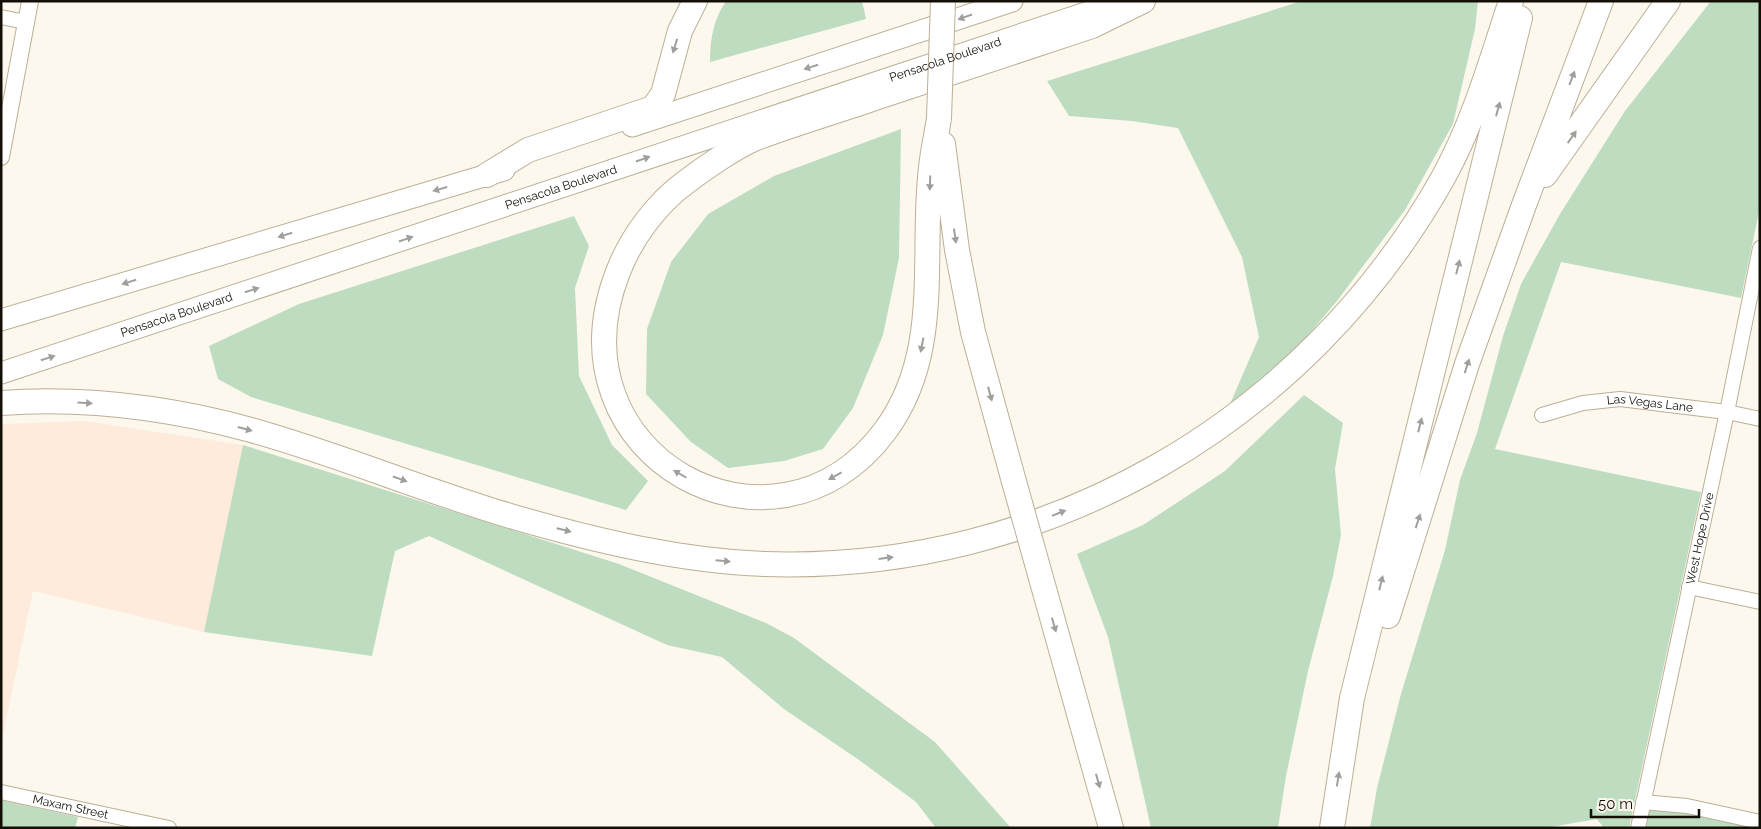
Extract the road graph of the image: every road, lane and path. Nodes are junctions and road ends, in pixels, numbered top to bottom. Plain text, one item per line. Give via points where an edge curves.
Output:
1 (30, 1) edge
2 (695, 1) edge
3 (943, 1) edge
4 (1012, 1) edge
5 (1122, 1) edge
6 (1143, 1) edge
7 (1511, 1) edge
8 (1523, 1) edge
9 (1601, 1) edge
10 (1668, 1) edge
11 (1, 17) edge
12 (26, 22) junction
13 (939, 118) junction
14 (1, 157) edge
15 (487, 175) junction
16 (1524, 205) junction
17 (1760, 248) edge
18 (1, 320) edge
19 (1, 373) edge
20 (1, 404) edge
21 (1727, 412) junction
22 (1542, 415) dead end
23 (1760, 419) edge
24 (1689, 587) junction
25 (1760, 602) edge
26 (1352, 698) junction
27 (1, 792) edge
28 (1643, 802) junction
29 (1760, 822) edge
30 (169, 828) edge
31 (1111, 828) edge
32 (1332, 828) edge
33 (1638, 828) edge

1 - 12 street
2 -> 15 highway via 680,31 663,94 653,108 528,150
3 - 13 highway, bridge
4 -> 15 main road
19 -> 5 main road, Pensacola Boulevard
13 -> 6 highway via 930,178 924,334 910,388 886,430 853,465 820,483 792,493 747,496 722,492 697,484 660,461 628,427 615,404 604,362 602,339 604,314 621,264 649,218 668,197 750,140 1092,26
20 -> 7 highway via 96,403 200,418 273,437 517,518 629,546 709,559 788,564 862,560 930,551 999,534 1094,499 1183,452 1236,416 1332,330 1385,267 1444,175 1472,118
26 -> 8 highway
16 -> 9 highway
16 -> 10 highway
11 - 12 street
12 - 14 street
13 -> 31 highway, bridge via 957,250 971,323
15 -> 18 main road
26 -> 16 highway via 1386,620 1467,364
17 - 21 street, West Hope Drive
21 - 22 street, Las Vegas Lane via 1620,399 1583,403
21 - 23 street, Las Vegas Lane
21 - 24 street, West Hope Drive
24 - 25 street
24 - 28 street, West Hope Drive
32 -> 26 highway
27 - 30 street, Maxam Street
28 - 29 street via 1687,806
28 - 33 street, West Hope Drive

